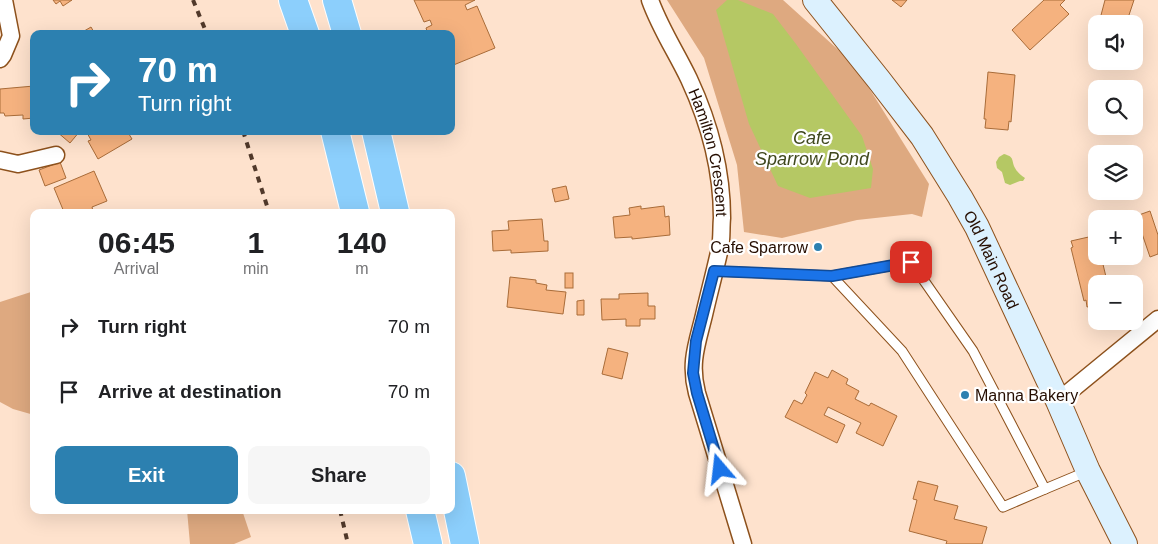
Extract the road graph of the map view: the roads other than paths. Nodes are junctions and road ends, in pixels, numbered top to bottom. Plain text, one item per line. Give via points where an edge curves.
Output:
1 (4, 0) edge
2 (293, 0) edge
3 (337, 0) edge
4 (352, 0) edge
5 (650, 0) edge
6 (815, 0) edge
7 (303, 30) edge
8 (346, 30) edge
9 (357, 30) edge
10 (0, 59) edge
11 (336, 135) edge
12 (377, 135) edge
13 (56, 155) dead end
14 (0, 160) edge
15 (354, 209) edge
16 (394, 209) edge
17 (714, 271) junction
18 (832, 276) junction
19 (1158, 319) edge
20 (1058, 401) junction
21 (1088, 471) junction
22 (1045, 490) junction
23 (455, 495) edge
24 (421, 514) edge
25 (428, 544) edge
26 (465, 544) edge
27 (743, 544) edge
28 (1125, 544) edge

1 - 10 street via 10,36
2 - 7 highway
3 - 8 highway
4 - 9 highway
5 - 17 street, Hamilton Crescent via 699,101 712,139 719,173 722,216
6 - 20 street, Old Main Road via 895,100 946,174 977,227
11 - 15 highway
12 - 16 highway
13 - 14 street via 18,164
17 - 18 lane
17 - 27 street, Hamilton Crescent via 696,341 693,373
18 - 22 lane via 902,351 1004,506
18 - 22 lane via 911,262 973,351
19 - 20 street
20 - 21 street, Old Main Road
21 - 22 lane
21 - 28 street, Old Main Road
23 - 26 highway
24 - 25 highway

